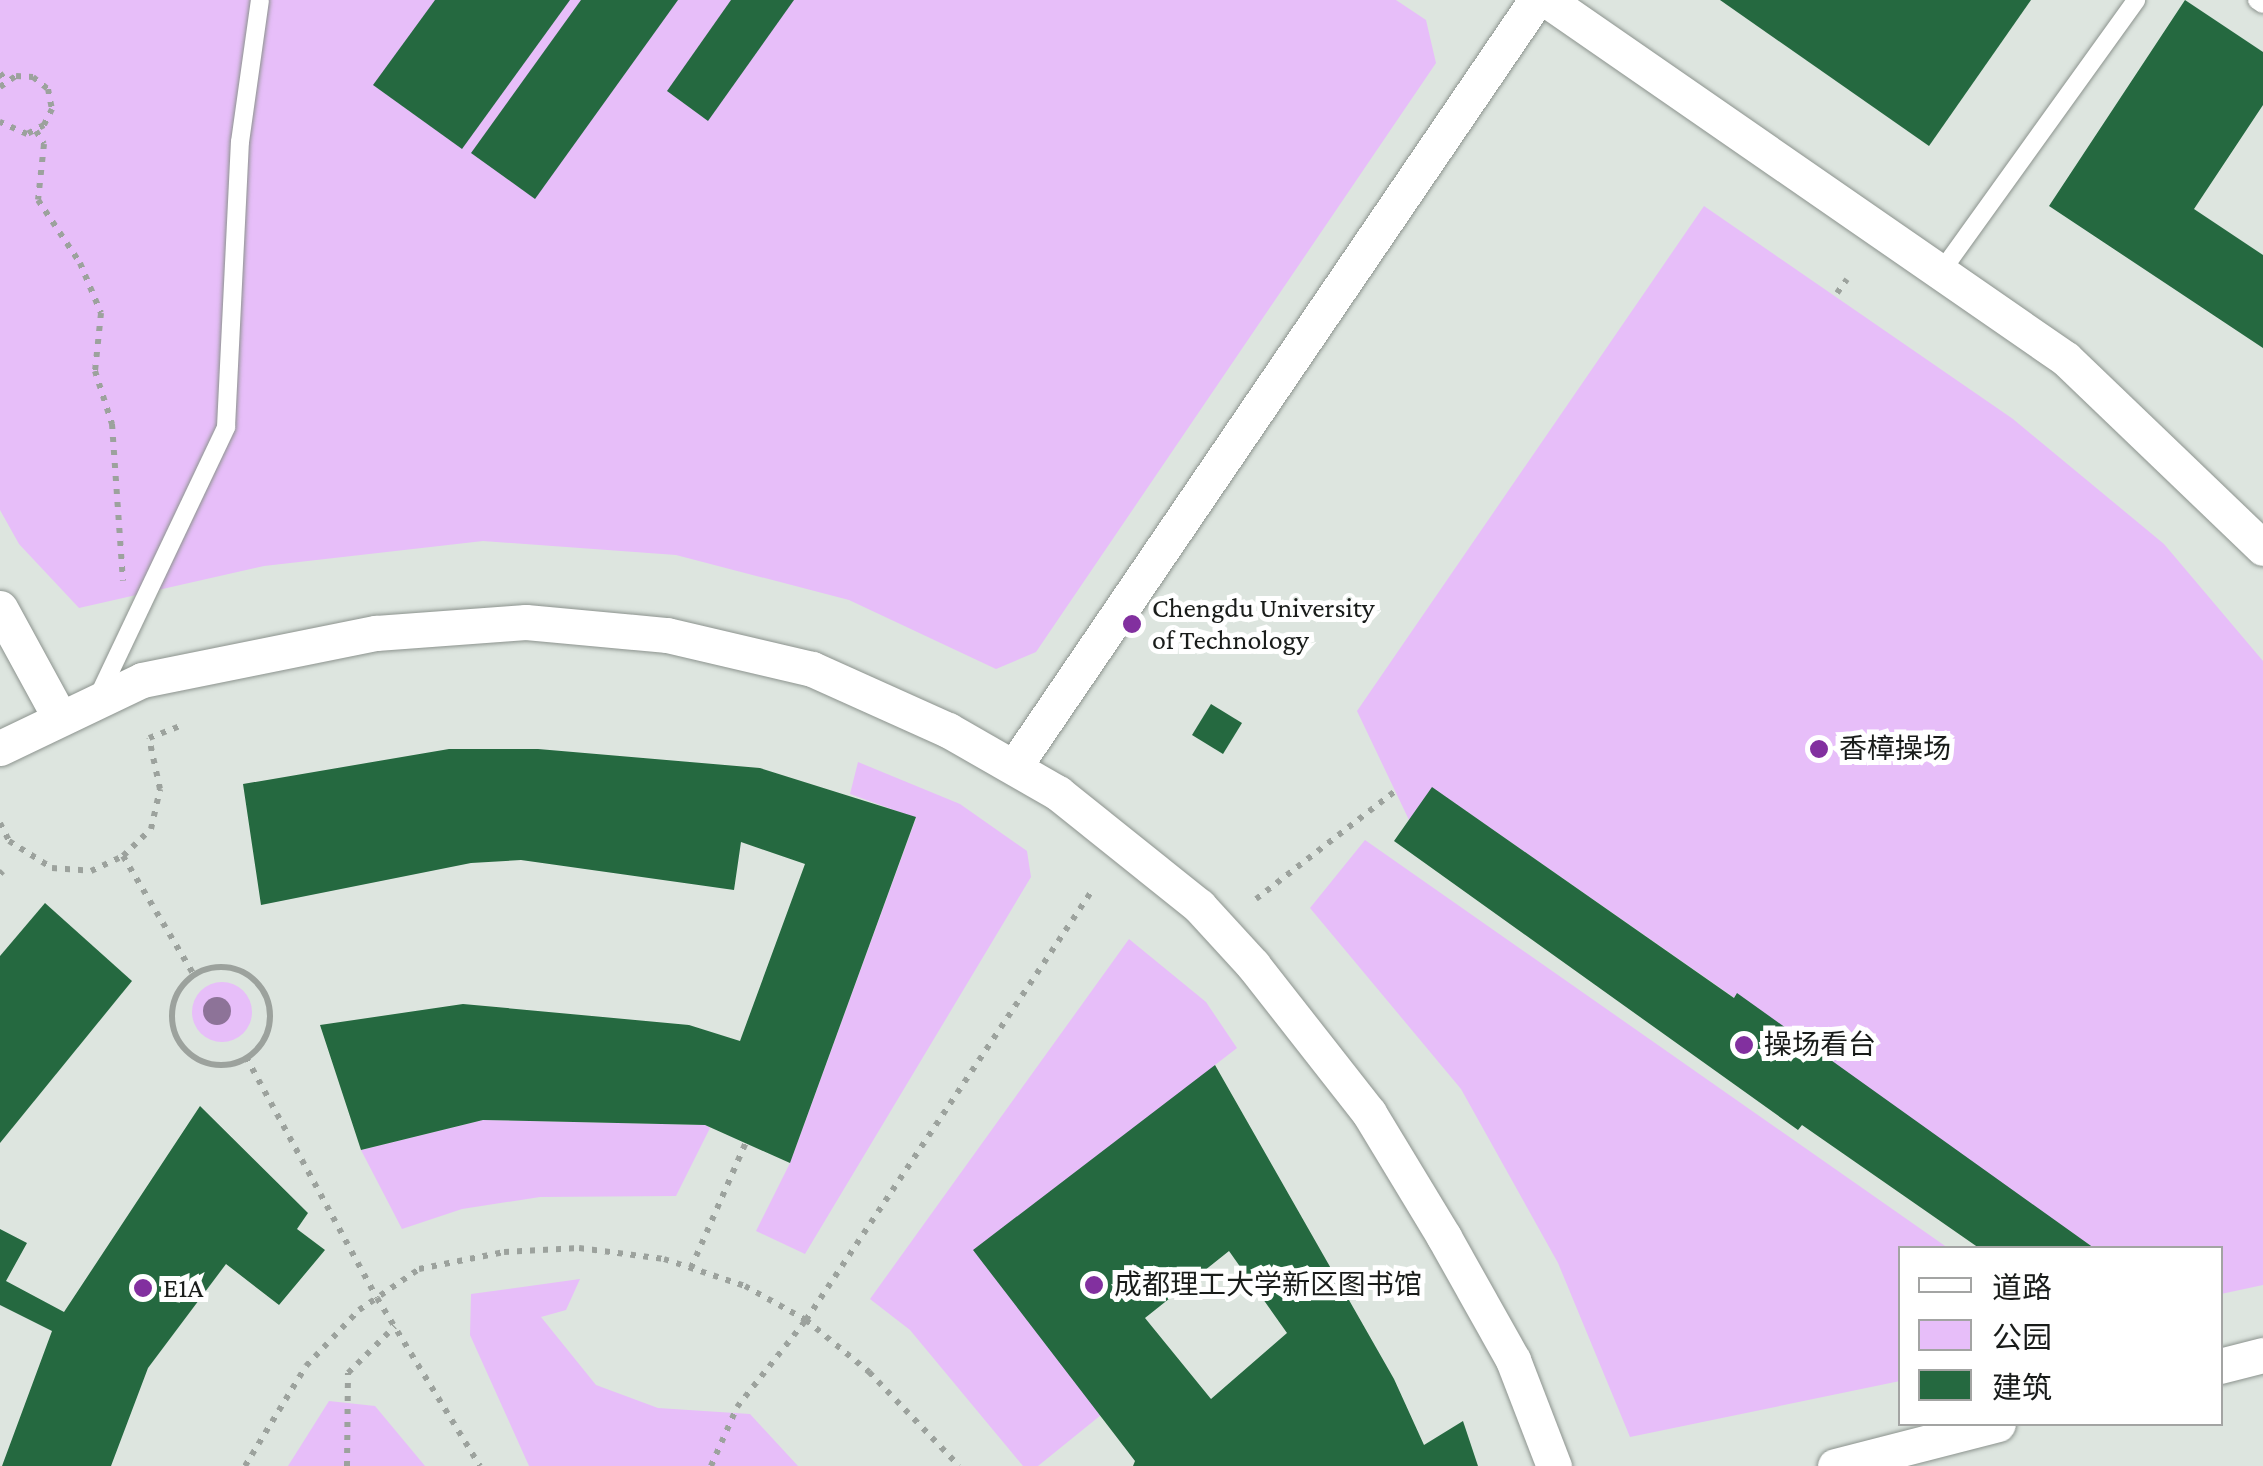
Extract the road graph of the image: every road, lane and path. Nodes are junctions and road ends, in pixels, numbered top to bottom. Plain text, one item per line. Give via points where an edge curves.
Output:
1 (260, 0) edge
2 (1536, 0) edge
3 (1547, 0) edge
4 (2136, 0) edge
5 (0, 73) edge
6 (3, 84) edge
7 (0, 122) edge
8 (36, 131) junction
9 (1943, 268) junction
10 (1847, 279) dead end
11 (1837, 293) dead end
12 (2263, 548) edge
13 (0, 608) edge
14 (124, 642) junction
15 (97, 698) junction
16 (59, 716) junction
17 (181, 726) dead end
18 (0, 748) edge
19 (1014, 767) junction
20 (1394, 790) dead end
21 (0, 823) edge
22 (124, 856) junction
23 (1094, 889) dead end
24 (1256, 900) dead end
25 (194, 975) junction
26 (246, 1057) junction
27 (746, 1142) dead end
28 (691, 1268) junction
29 (378, 1298) junction
30 (806, 1320) junction
31 (395, 1326) junction
32 (2263, 1355) edge
33 (2223, 1365) edge
34 (1990, 1426) edge
35 (245, 1466) edge
36 (348, 1466) edge
37 (480, 1466) edge
38 (711, 1466) edge
39 (959, 1466) edge
40 (1554, 1466) edge
41 (1835, 1466) edge

1 - 14 lane via 240,142 226,427
2 - 19 street
3 - 9 street
4 - 9 lane
5 - 6 path
6 - 8 path via 33,77 48,89 52,109
7 - 8 path via 18,134
8 - 14 path via 44,144 38,200 80,263 101,313 95,371 112,424 122,516
9 - 12 street via 2066,359
10 - 11 path
13 - 16 street
14 - 15 lane
15 - 16 street
15 - 19 street via 254,654 376,633 526,622 666,635 812,668
16 - 18 street
17 - 22 path via 149,738 160,789 151,829
19 - 40 street via 1058,793 1198,906 1369,1113 1513,1360
20 - 24 path
21 - 22 path via 9,841 52,868 90,872
22 - 25 path
23 - 30 path
25 - 26 path via 181,986 172,1018 183,1048 210,1064
25 - 26 path via 225,967 241,971 265,994 269,1026
26 - 29 path
27 - 28 path
28 - 29 path via 580,1248 504,1252 419,1269
28 - 30 path via 745,1286
29 - 31 path
29 - 35 path via 306,1366
30 - 38 path via 737,1407
30 - 39 path via 869,1372
31 - 36 path via 348,1373
31 - 37 path
32 - 33 street
34 - 41 street

